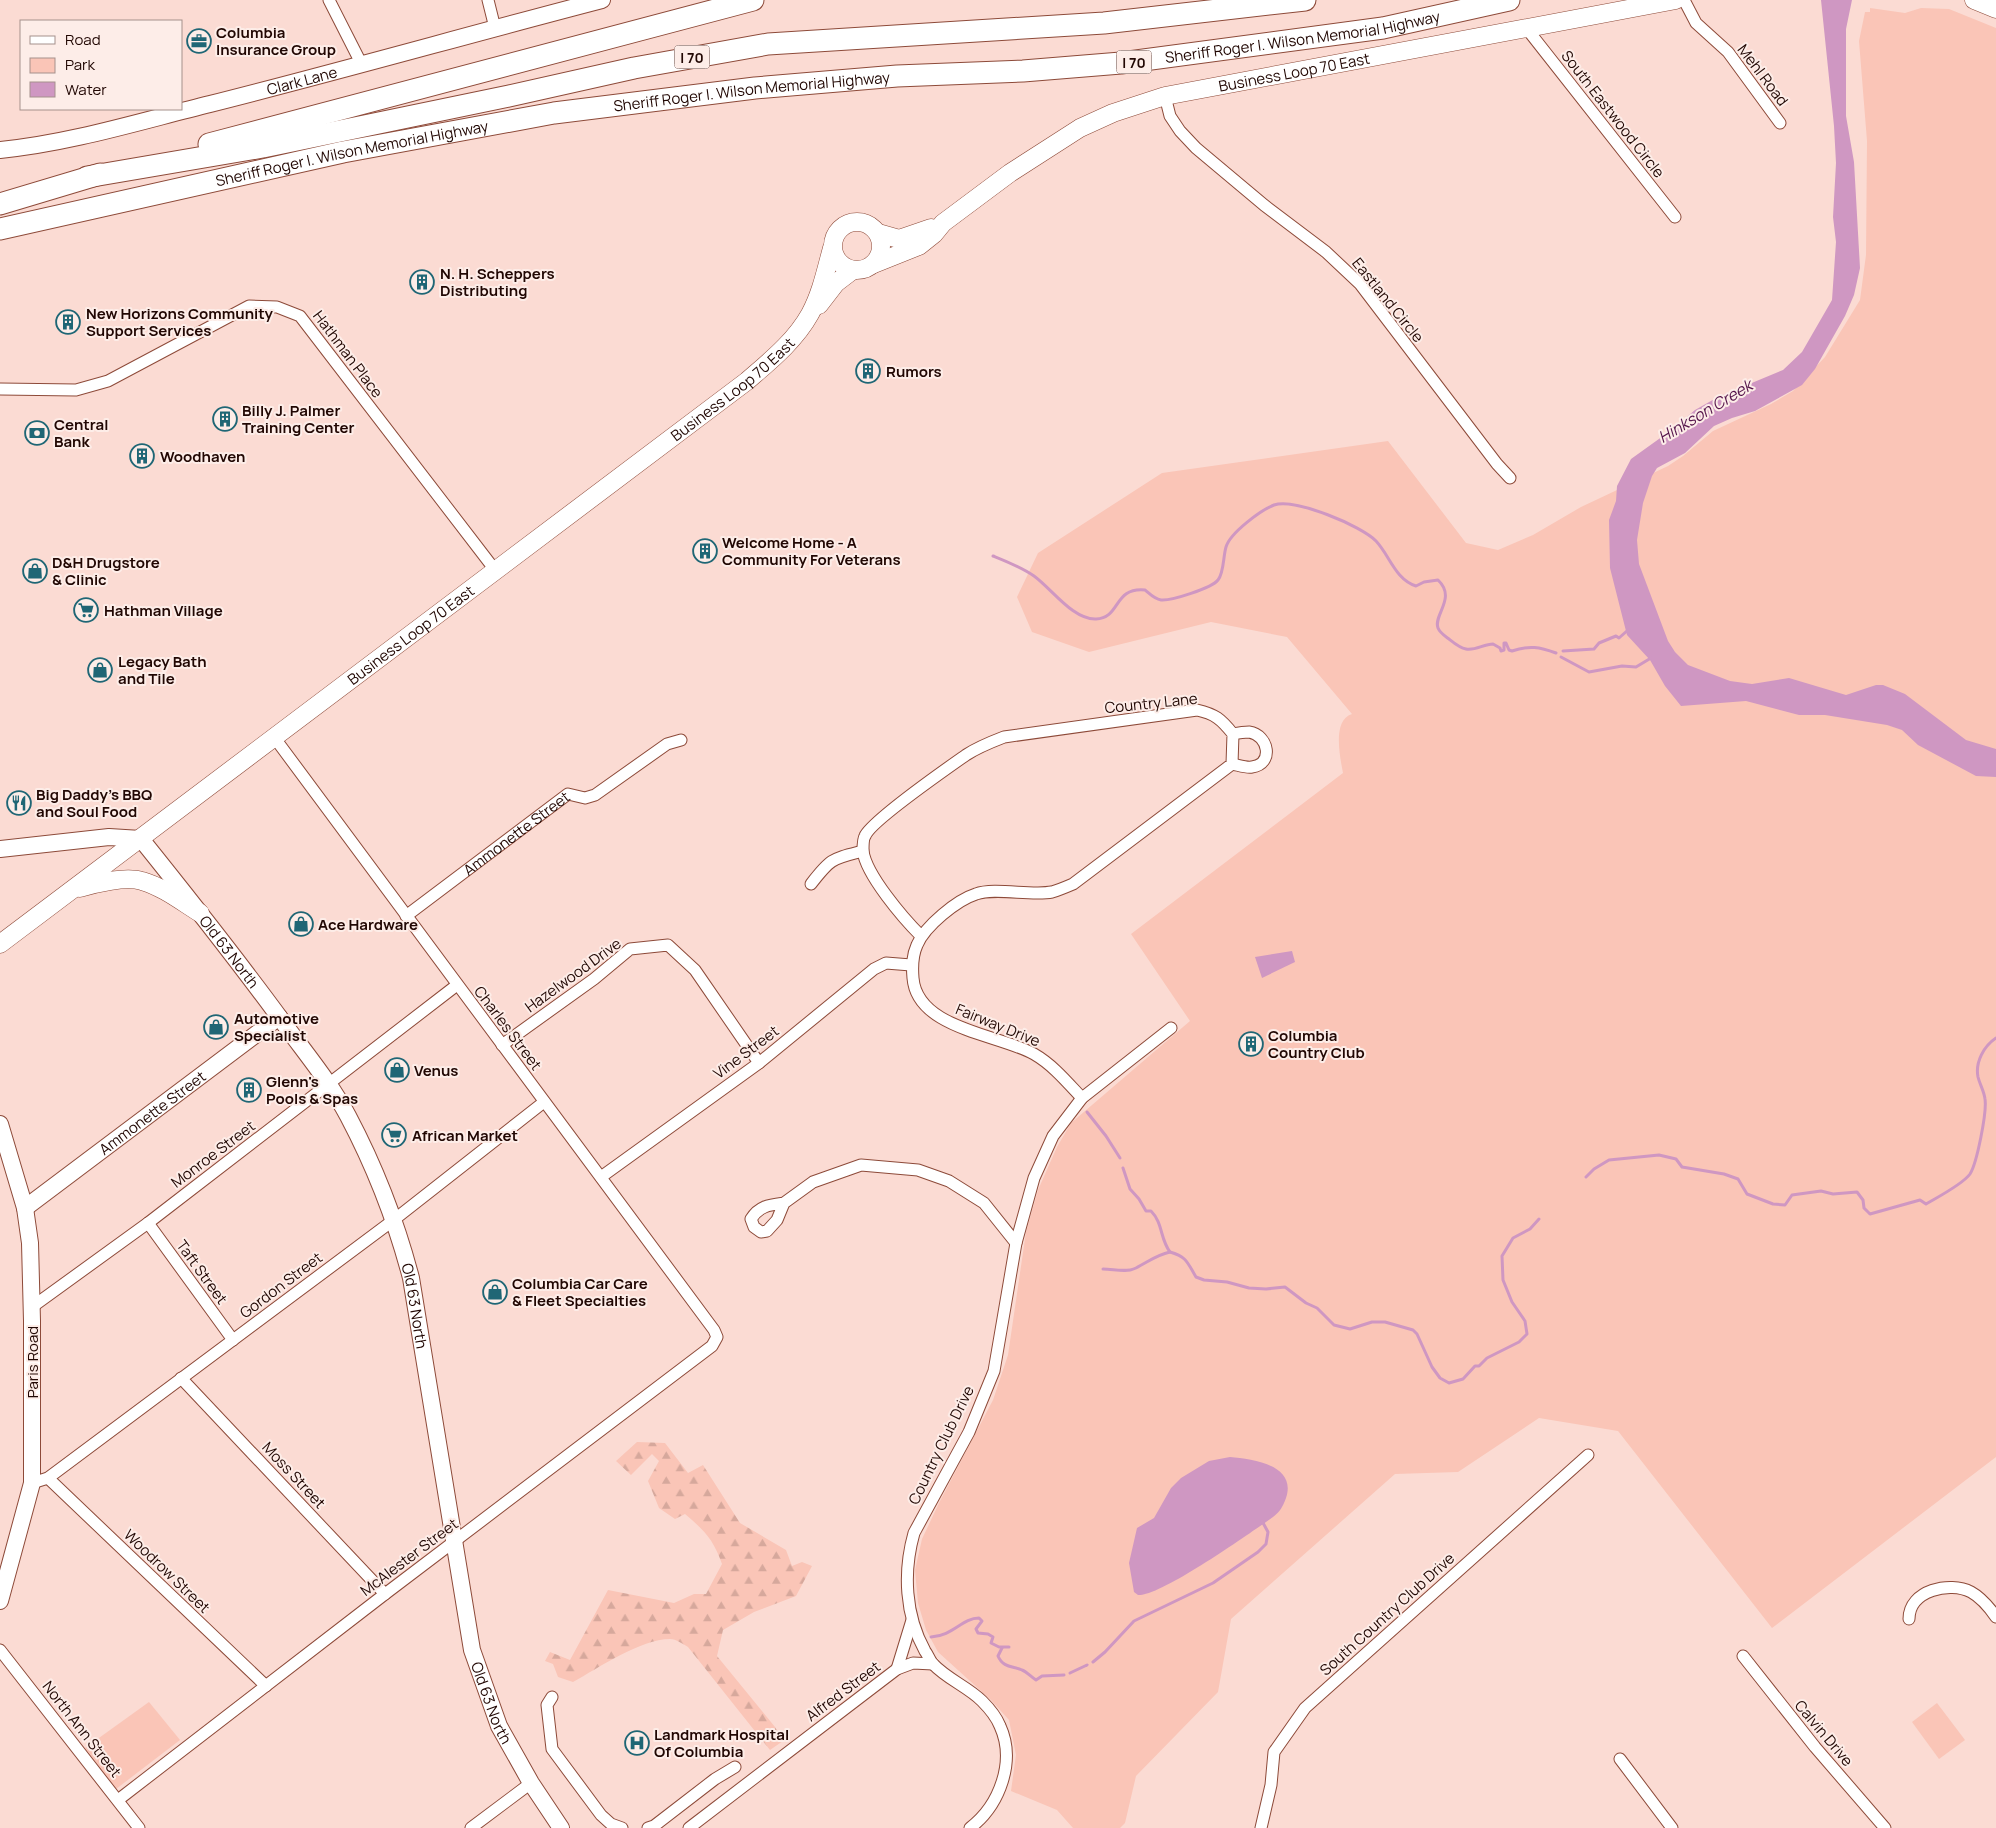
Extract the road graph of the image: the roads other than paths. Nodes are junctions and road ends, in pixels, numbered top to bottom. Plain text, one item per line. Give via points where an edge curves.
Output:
1 (329, 0) edge
2 (488, 0) edge
3 (602, 0) edge
4 (753, 0) edge
5 (1305, 0) edge
6 (1509, 0) edge
7 (1676, 0) edge
8 (1684, 0) edge
9 (1974, 0) edge
10 (1996, 9) edge
11 (495, 28) junction
12 (1527, 29) junction
13 (362, 65) junction
14 (1165, 96) junction
15 (1780, 123) dead end
16 (0, 150) edge
17 (87, 178) junction
18 (0, 204) edge
19 (1675, 217) dead end
20 (943, 223) junction
21 (0, 229) edge
22 (878, 234) junction
23 (832, 248) junction
24 (874, 264) junction
25 (853, 270) junction
26 (810, 314) junction
27 (0, 389) edge
28 (1510, 478) dead end
29 (495, 570) junction
30 (1233, 734) junction
31 (274, 737) junction
32 (682, 740) dead end
33 (1232, 764) junction
34 (141, 839) junction
35 (0, 848) edge
36 (863, 851) junction
37 (812, 884) dead end
38 (68, 892) junction
39 (200, 913) junction
40 (406, 916) junction
41 (921, 936) junction
42 (0, 944) edge
43 (912, 965) junction
44 (457, 985) junction
45 (279, 1017) junction
46 (1170, 1028) dead end
47 (502, 1045) junction
48 (759, 1063) junction
49 (329, 1085) junction
50 (1082, 1098) junction
51 (544, 1102) junction
52 (0, 1124) edge
53 (601, 1176) junction
54 (784, 1203) dead end
55 (25, 1208) junction
56 (394, 1218) junction
57 (148, 1223) junction
58 (1016, 1243) junction
59 (32, 1306) junction
60 (717, 1337) joint
61 (233, 1340) junction
62 (182, 1378) junction
63 (1588, 1455) dead end
64 (48, 1478) junction
65 (32, 1483) junction
66 (455, 1541) junction
67 (6, 1560) edge
68 (385, 1594) junction
69 (0, 1601) edge
70 (1996, 1617) edge
71 (1909, 1619) dead end
72 (912, 1620) junction
73 (0, 1650) edge
74 (1743, 1656) dead end
75 (933, 1664) junction
76 (896, 1669) junction
77 (266, 1686) junction
78 (552, 1697) dead end
79 (1620, 1759) dead end
80 (735, 1767) dead end
81 (531, 1783) junction
82 (118, 1800) junction
83 (139, 1828) edge
84 (471, 1828) edge
85 (561, 1828) edge
86 (622, 1828) edge
87 (648, 1828) edge
88 (689, 1828) edge
89 (970, 1828) edge
90 (1261, 1828) edge
91 (1672, 1828) edge
92 (1885, 1828) edge

1 - 13 street
2 - 11 street
3 - 11 main road, Clark Lane
4 - 17 highway
5 - 17 highway, Sheriff Roger I. Wilson Memorial Highway / I 70 via 1104,23 768,44 634,68 263,147
6 - 21 highway, Sheriff Roger I. Wilson Memorial Highway / I 70 via 1383,28 1121,64 897,76 755,88 554,113 343,152
7 - 12 main road, Business Loop 70 East
8 - 15 street, Mehl Road via 1696,23 1728,52
9 - 10 main road
11 - 13 main road, Clark Lane
12 - 14 main road, Business Loop 70 East
12 - 19 street, South Eastwood Circle
13 - 16 main road, Clark Lane via 89,134
14 - 20 main road, Business Loop 70 East via 1080,128 1010,173
14 - 28 street, Eastland Circle via 1170,116 1191,142 1264,205 1326,252 1360,284
17 - 18 highway
20 - 22 main road, Business Loop 70 East via 907,238
20 - 24 main road, Business Loop 70 East via 919,246
22 - 23 main road via 871,226 850,222 840,228
22 - 24 main road via 882,244
23 - 25 main road via 843,266
23 - 26 main road, Business Loop 70 East
24 - 25 main road
25 - 26 main road, Business Loop 70 East via 836,283
26 - 29 main road, Business Loop 70 East via 794,338 747,381
27 - 29 street, Hathman Place via 76,390 108,381 249,306 278,307 300,316
29 - 31 main road, Business Loop 70 East
30 - 33 street
30 - 33 street via 1250,732 1258,735 1268,752 1259,766 1250,768
30 - 36 street, Country Lane via 1212,713 1197,710 1004,736 967,755 877,821 865,836
31 - 34 main road, Business Loop 70 East
31 - 40 street, Charles Street
32 - 40 street, Ammonette Street via 667,744 595,795 585,798 568,794
33 - 41 street via 1073,884 1051,892 978,892 960,901
34 - 35 main road via 109,837
34 - 38 main road, Business Loop 70 East
34 - 39 main road, Old 63 North
36 - 37 street via 830,861
36 - 41 street via 870,872
38 - 39 main road via 101,881 140,881 170,894
38 - 42 main road, Business Loop 70 East
39 - 45 main road, Old 63 North
40 - 44 street, Charles Street
41 - 43 street, Fairway Drive
43 - 48 street, Vine Street via 886,963 874,969
43 - 50 street, Fairway Drive via 914,988 926,1007 942,1019 1034,1054 1049,1064
44 - 47 street, Charles Street
44 - 49 street, Monroe Street
45 - 49 main road, Old 63 North
45 - 55 main road, Ammonette Street
46 - 50 street, Country Club Drive
47 - 48 street, Hazelwood Drive via 630,949 668,945 694,970
47 - 51 street, Charles Street
48 - 53 street, Vine Street
49 - 56 main road, Old 63 North via 365,1150
49 - 57 street, Monroe Street
50 - 58 street, Country Club Drive via 1049,1144 1034,1178
51 - 53 street, Charles Street
51 - 56 street, Gordon Street
52 - 55 main road, Paris Road
53 - 60 street, Charles Street
54 - 58 street via 813,1182 861,1165 918,1170 949,1182 984,1202
55 - 59 main road, Paris Road
56 - 61 street, Gordon Street
56 - 66 main road, Old 63 North via 412,1278
57 - 59 street, Monroe Street
57 - 61 street, Taft Street
58 - 72 street, Country Club Drive via 994,1371 969,1432 912,1540 907,1562 907,1587
59 - 65 main road, Paris Road
60 - 66 street, McAlester Street via 712,1346
61 - 62 street, Gordon Street
62 - 64 street, Gordon Street
62 - 68 street, Moss Street
63 - 90 street, South Country Club Drive via 1305,1708 1274,1752 1271,1785
64 - 65 street, Gordon Street
64 - 77 street, Woodrow Street
65 - 67 main road, Paris Road
66 - 68 street, McAlester Street
66 - 81 main road, Old 63 North via 472,1650 499,1726
67 - 69 main road, Paris Road
68 - 77 street, McAlester Street
70 - 71 street via 1969,1591 1946,1587 1920,1598 1911,1608
72 - 75 street, Country Club Drive
72 - 76 street, Alfred Street
73 - 82 street, North Ann Street
74 - 92 street, Calvin Drive
75 - 76 street, Alfred Street via 913,1663
75 - 89 street, Country Club Drive via 992,1713 1005,1744 1002,1786 981,1820
76 - 88 street, Alfred Street
77 - 82 street, McAlester Street
78 - 86 street via 547,1705 552,1749 601,1815
79 - 91 street
80 - 87 street
81 - 84 street
81 - 85 main road, Old 63 North
82 - 83 street, North Ann Street

